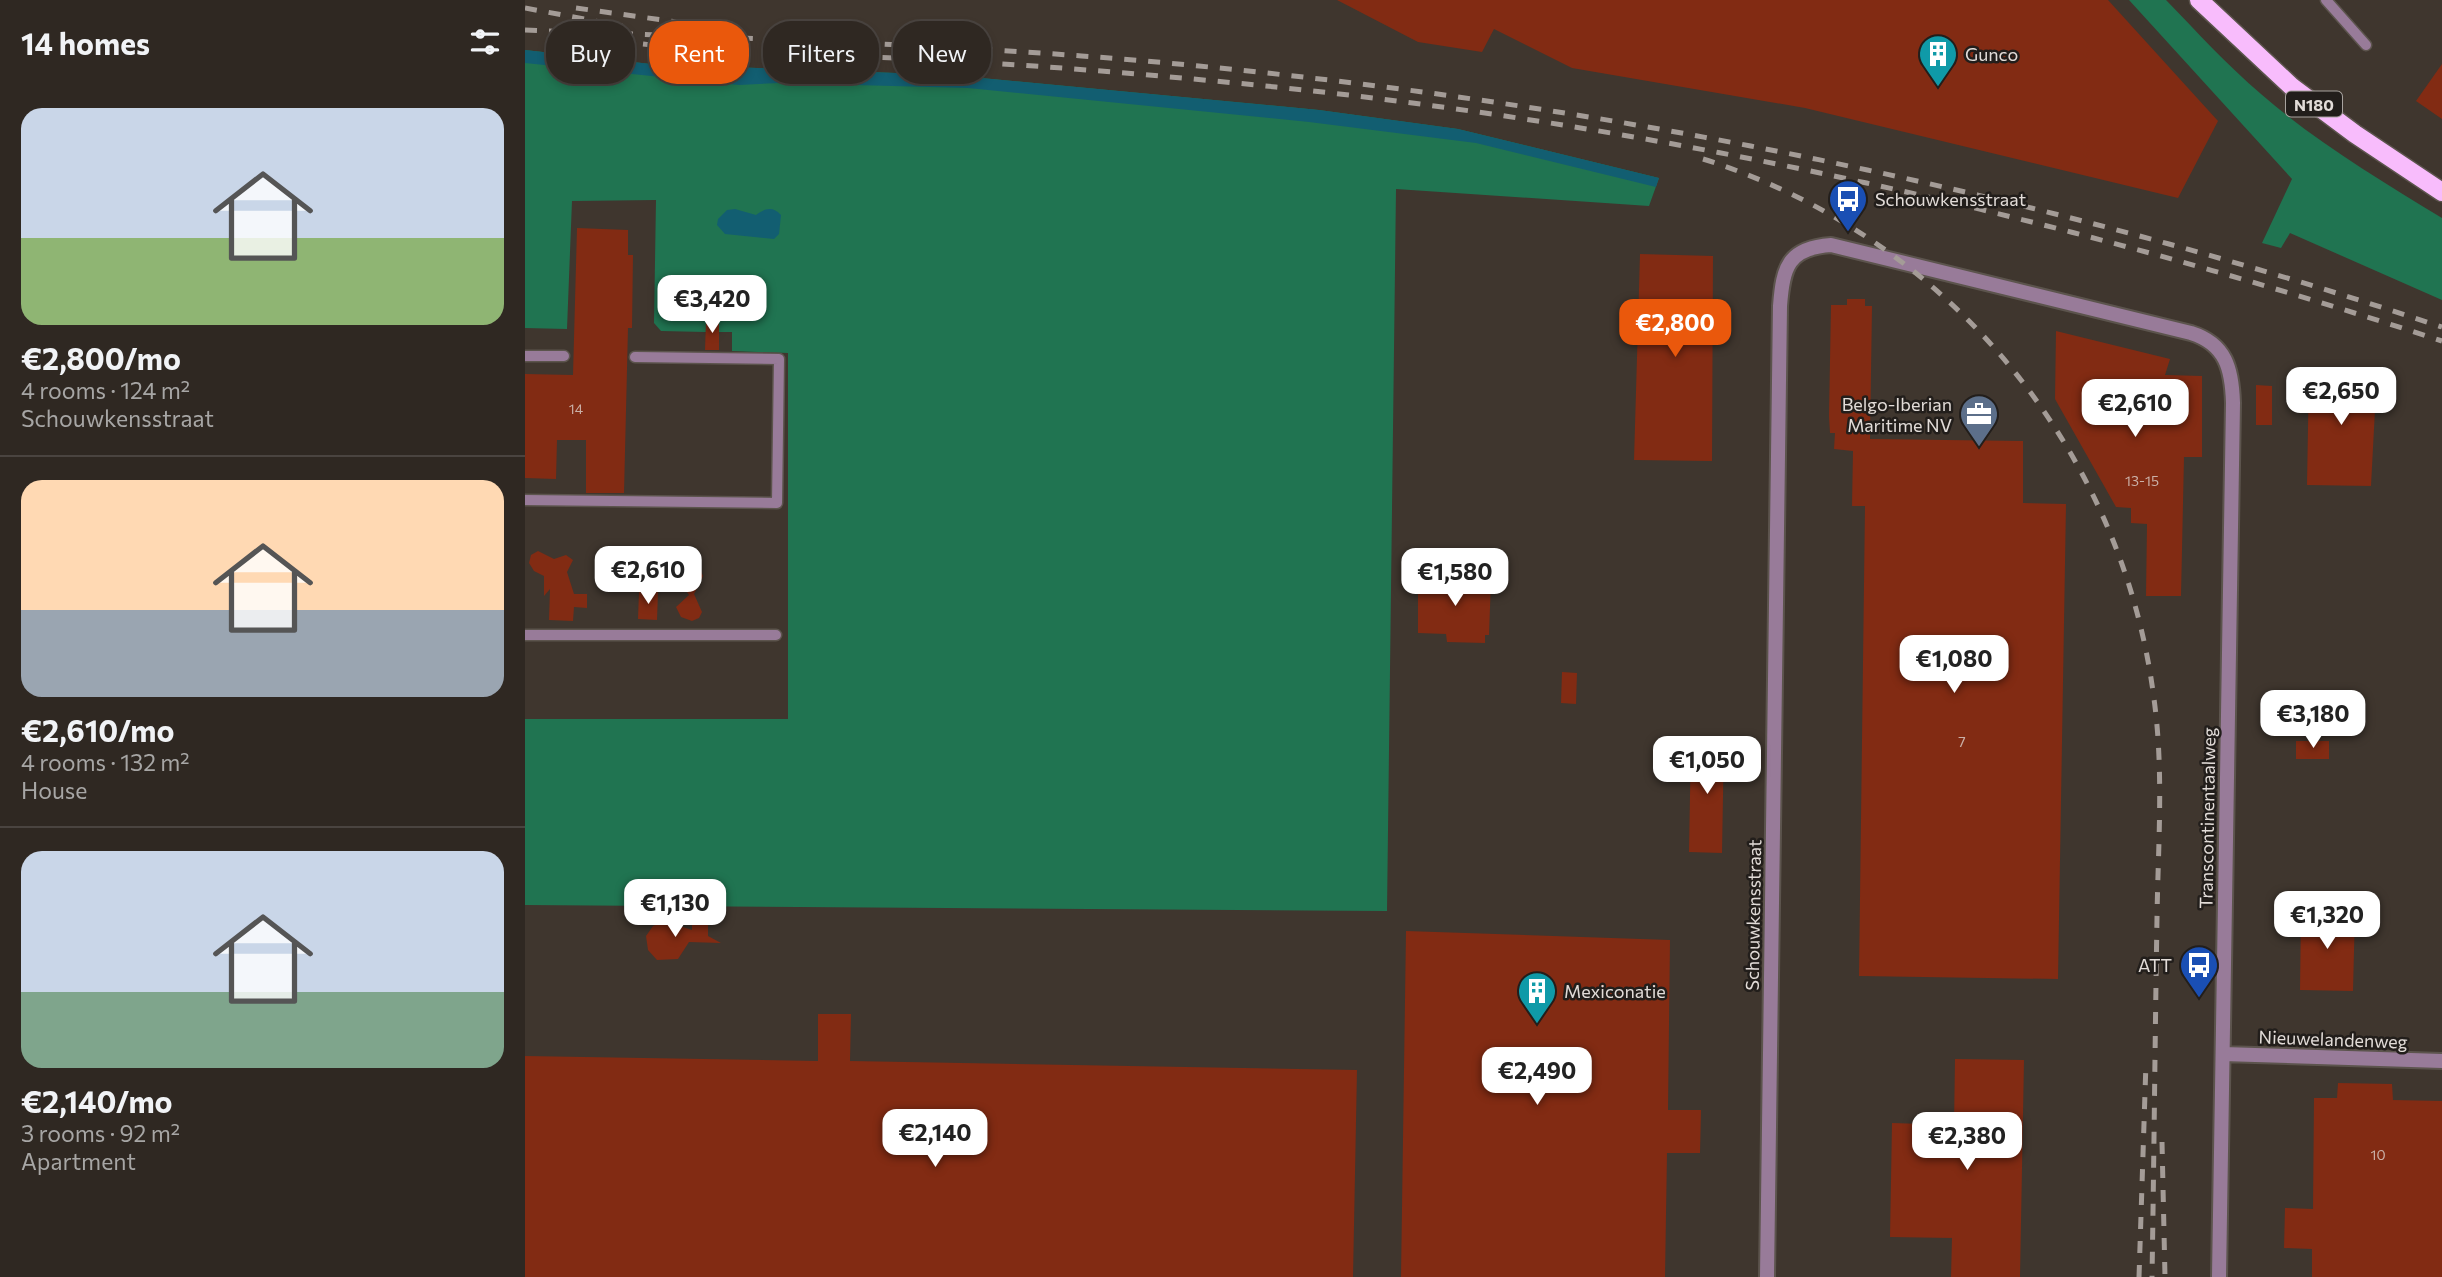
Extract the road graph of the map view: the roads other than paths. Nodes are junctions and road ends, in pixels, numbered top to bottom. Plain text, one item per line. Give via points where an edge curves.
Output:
1 (2199, 0) edge
2 (2326, 0) edge
3 (2366, 45) dead end
4 (2442, 192) edge
5 (525, 356) edge
6 (564, 356) dead end
7 (635, 357) dead end
8 (2227, 360) joint
9 (525, 500) edge
10 (525, 635) edge
11 (776, 635) dead end
12 (2223, 1055) junction
13 (2442, 1061) edge
14 (1767, 1277) edge
15 (2219, 1277) edge

1 - 4 main road, N180 via 2292,87
2 - 3 lane
5 - 6 lane
7 - 9 lane via 779,359 777,503
8 - 12 street, Transcontinentaalweg via 2233,404
8 - 14 street, Schouwkensstraat via 2214,344 2191,333 1831,245 1806,249 1787,265 1780,306
10 - 11 lane
12 - 13 street, Nieuwelandenweg
12 - 15 street, Transcontinentaalweg

